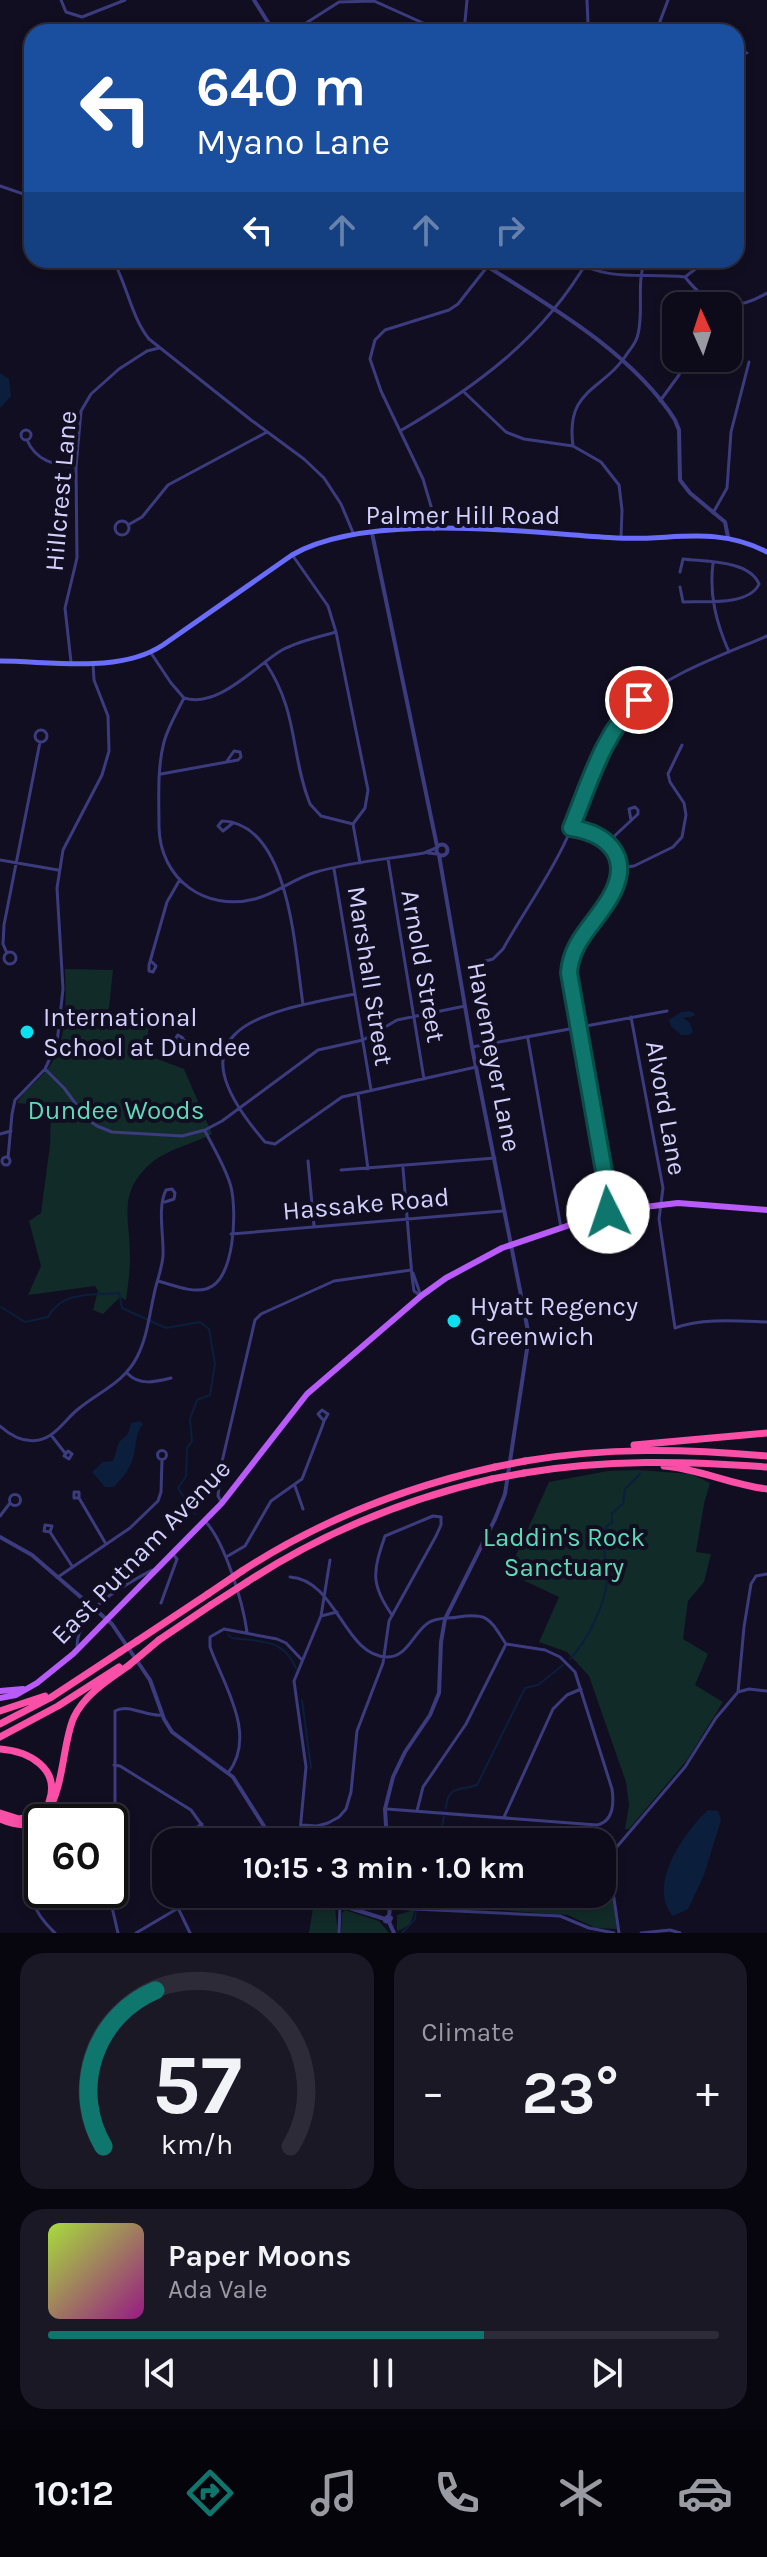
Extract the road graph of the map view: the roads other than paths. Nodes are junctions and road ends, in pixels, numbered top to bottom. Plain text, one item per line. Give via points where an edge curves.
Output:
1 (61, 0) edge
2 (125, 0) edge
3 (254, 0) edge
4 (467, 0) edge
5 (587, 0) edge
6 (668, 0) edge
7 (588, 23) dead end
8 (269, 24) edge
9 (305, 24) edge
10 (425, 24) edge
11 (465, 24) edge
12 (659, 24) edge
13 (744, 52) edge
14 (747, 53) dead end
15 (0, 186) edge
16 (24, 194) edge
17 (118, 268) edge
18 (486, 268) edge
19 (489, 268) edge
20 (583, 268) edge
21 (587, 268) edge
22 (643, 268) edge
23 (697, 268) edge
24 (641, 276) junction
25 (685, 277) junction
26 (696, 292) edge
27 (767, 293) edge
28 (742, 303) edge
29 (552, 309) junction
30 (150, 340) junction
31 (159, 348) junction
32 (147, 351) junction
33 (623, 360) junction
34 (749, 362) dead end
35 (680, 372) edge
36 (465, 393) junction
37 (660, 401) junction
38 (400, 431) junction
39 (267, 432) junction
40 (27, 440) dead end
41 (573, 446) junction
42 (76, 467) junction
43 (713, 513) junction
44 (128, 525) dead end
45 (434, 530) junction
46 (372, 533) junction
47 (354, 535) junction
48 (728, 537) junction
49 (621, 538) junction
50 (767, 552) edge
51 (292, 555) junction
52 (713, 562) junction
53 (680, 572) dead end
54 (680, 587) dead end
55 (712, 600) junction
56 (336, 632) junction
57 (767, 636) edge
58 (729, 652) junction
59 (151, 653) junction
60 (0, 661) edge
61 (71, 662) junction
62 (93, 662) junction
63 (265, 662) junction
64 (184, 698) junction
65 (40, 742) dead end
66 (682, 745) dead end
67 (227, 761) dead end
68 (161, 774) junction
69 (631, 820) dead end
70 (233, 823) dead end
71 (353, 824) junction
72 (433, 825) junction
73 (571, 828) junction
74 (608, 842) junction
75 (444, 845) junction
76 (438, 851) junction
77 (446, 854) junction
78 (388, 859) junction
79 (0, 860) edge
80 (15, 863) junction
81 (360, 863) junction
82 (334, 868) junction
83 (618, 868) junction
84 (58, 870) junction
85 (442, 876) junction
86 (179, 881) junction
87 (284, 887) junction
88 (7, 953) dead end
89 (152, 962) dead end
90 (471, 965) dead end
91 (355, 994) junction
92 (303, 1004) junction
93 (465, 1006) junction
94 (667, 1011) dead end
95 (413, 1017) junction
96 (631, 1017) junction
97 (579, 1027) junction
98 (528, 1037) junction
99 (182, 1040) dead end
100 (363, 1040) junction
101 (472, 1047) junction
102 (224, 1052) junction
103 (477, 1067) junction
104 (45, 1069) junction
105 (424, 1079) junction
106 (371, 1090) junction
107 (358, 1092) junction
108 (238, 1107) junction
109 (205, 1130) junction
110 (11, 1131) junction
111 (0, 1134) edge
112 (8, 1158) dead end
113 (495, 1158) junction
114 (308, 1161) dead end
115 (403, 1166) junction
116 (368, 1169) junction
117 (341, 1170) dead end
118 (165, 1202) dead end
119 (661, 1204) junction
120 (767, 1210) edge
121 (504, 1211) junction
122 (611, 1211) junction
123 (408, 1219) junction
124 (314, 1226) junction
125 (561, 1228) junction
126 (231, 1234) junction
127 (511, 1245) junction
128 (411, 1270) junction
129 (158, 1281) junction
130 (421, 1296) junction
131 (767, 1322) edge
132 (127, 1373) junction
133 (171, 1378) dead end
134 (324, 1421) dead end
135 (0, 1426) edge
136 (6, 1432) junction
137 (767, 1433) edge
138 (51, 1435) junction
139 (0, 1439) edge
140 (65, 1453) dead end
141 (584, 1453) junction
142 (767, 1456) edge
143 (162, 1460) dead end
144 (610, 1463) junction
145 (767, 1467) edge
146 (295, 1486) junction
147 (767, 1489) edge
148 (79, 1498) dead end
149 (10, 1503) dead end
150 (222, 1503) junction
151 (303, 1509) dead end
152 (0, 1516) edge
153 (205, 1521) junction
154 (50, 1532) dead end
155 (0, 1537) edge
156 (106, 1544) junction
157 (172, 1553) junction
158 (226, 1557) junction
159 (330, 1560) dead end
160 (72, 1566) junction
161 (159, 1567) junction
162 (767, 1574) edge
163 (58, 1577) junction
164 (290, 1577) dead end
165 (325, 1598) junction
166 (161, 1603) dead end
167 (94, 1608) junction
168 (337, 1612) junction
169 (392, 1615) junction
170 (321, 1616) junction
171 (107, 1618) junction
172 (445, 1619) junction
173 (247, 1633) junction
174 (506, 1644) junction
175 (77, 1650) junction
176 (384, 1657) junction
177 (302, 1660) junction
178 (127, 1664) junction
179 (86, 1675) junction
180 (23, 1689) junction
181 (581, 1689) junction
182 (0, 1691) edge
183 (767, 1691) edge
184 (738, 1692) junction
185 (0, 1698) edge
186 (0, 1711) edge
187 (162, 1715) junction
188 (0, 1724) edge
189 (0, 1737) edge
190 (0, 1749) edge
191 (114, 1765) junction
192 (228, 1773) junction
193 (115, 1804) edge
194 (385, 1809) junction
195 (417, 1811) junction
196 (0, 1816) edge
197 (504, 1817) junction
198 (202, 1824) junction
199 (302, 1825) junction
200 (196, 1828) edge
201 (205, 1828) edge
202 (266, 1828) edge
203 (301, 1828) edge
204 (386, 1828) edge
205 (34, 1908) edge
206 (112, 1908) edge
207 (182, 1908) edge
208 (340, 1908) edge
209 (350, 1908) edge
210 (392, 1908) edge
211 (432, 1908) edge
212 (179, 1910) junction
213 (388, 1919) junction
214 (393, 1932) edge
215 (55, 1933) edge
216 (118, 1933) edge
217 (136, 1933) edge
218 (190, 1933) edge
219 (339, 1933) edge
220 (616, 1933) edge
221 (641, 1933) edge
222 (680, 1933) edge

1 - 2 street via 66,12 82,17
3 - 8 street
4 - 11 street
5 - 7 street
6 - 12 street
9 - 10 street via 339,2 374,1
13 - 14 street
15 - 16 street
17 - 30 street
18 - 38 street via 458,304 441,314 392,326 375,340 372,369
19 - 29 street
20 - 29 street
21 - 24 street via 613,276
22 - 24 street
23 - 25 street
24 - 25 street
24 - 33 street via 638,336
25 - 26 street
27 - 28 street
29 - 33 street
29 - 36 street via 505,360
30 - 31 street
30 - 32 street
31 - 32 street, Hillcrest Lane
31 - 39 street
32 - 42 street, Hillcrest Lane via 87,400 81,411
33 - 37 street
33 - 41 street via 579,400 571,417
34 - 43 street via 731,432 727,488
35 - 37 street
36 - 38 street
36 - 41 street via 506,432
37 - 43 street via 679,430 680,480
38 - 45 street via 423,479
39 - 44 street via 168,485 142,517
39 - 47 street via 324,478
40 - 42 street via 47,463
41 - 49 street via 601,462 619,485
42 - 61 street, Hillcrest Lane via 77,558 65,608
43 - 48 street via 727,525
45 - 46 main road, Palmer Hill Road
45 - 49 main road, Palmer Hill Road
46 - 47 main road, Palmer Hill Road
46 - 72 street, Havemeyer Lane
47 - 51 main road, Palmer Hill Road via 313,544
48 - 49 main road, Palmer Hill Road
48 - 50 main road, Palmer Hill Road
51 - 56 street via 328,606
51 - 59 main road, Palmer Hill Road
52 - 53 street via 683,559
52 - 55 street
52 - 55 street via 745,569 759,584 745,597
54 - 55 street via 683,602
55 - 58 street
56 - 63 street via 290,646
56 - 71 street via 368,790 365,808
57 - 58 street
58 - 73 street via 659,687 625,713
59 - 62 main road, Palmer Hill Road via 120,662
59 - 64 street
60 - 61 main road, Palmer Hill Road
61 - 62 main road, Palmer Hill Road
62 - 84 street via 108,716 109,751
63 - 64 street via 210,699
63 - 71 street via 287,703 310,804 321,816
64 - 68 street via 165,739
65 - 80 street
66 - 83 street via 668,774 684,803 682,837 634,866
67 - 68 street
68 - 86 street via 159,841
69 - 74 street
70 - 87 street via 247,829 267,850
71 - 81 street
72 - 75 street, Havemeyer Lane
72 - 76 street, Havemeyer Lane
73 - 74 street
73 - 90 street via 499,955
74 - 83 street
75 - 76 street
75 - 77 street, Havemeyer Lane
76 - 77 street
76 - 78 street
76 - 85 street, Havemeyer Lane
77 - 85 street, Havemeyer Lane
78 - 81 street
78 - 95 street, Arnold Street
79 - 80 street
80 - 84 street
80 - 88 street via 4,925
81 - 82 street
82 - 87 street
82 - 91 street, Marshall Street
83 - 97 street via 612,894 572,956 569,979
84 - 104 street via 63,989 57,1043
85 - 93 street, Havemeyer Lane
86 - 87 street via 203,895 230,901 253,900
86 - 89 street via 167,902
87 - 92 street
91 - 92 street
91 - 100 street, Marshall Street
92 - 102 street via 243,1025
93 - 95 street
93 - 101 street, Havemeyer Lane
94 - 96 street
95 - 100 street
95 - 105 street, Arnold Street
96 - 97 street
96 - 119 street, Alvord Lane via 663,1188
97 - 98 street
97 - 122 street
98 - 101 street
98 - 125 street
99 - 102 street
100 - 106 street, Marshall Street
100 - 108 street via 318,1050
101 - 103 street, Havemeyer Lane
102 - 108 street via 223,1078
103 - 105 street
103 - 113 street, Havemeyer Lane
104 - 109 street via 87,1119 112,1132 182,1136
104 - 110 street via 15,1100
105 - 106 street
106 - 107 street
107 - 108 street via 337,1100 271,1145
107 - 116 street
108 - 109 street
109 - 126 street via 232,1189
110 - 111 street
110 - 112 street
113 - 115 street
113 - 121 street, Havemeyer Lane
114 - 124 street
115 - 116 street
115 - 123 street
116 - 117 street
118 - 129 street
119 - 120 main road, East Putnam Avenue
119 - 122 main road, East Putnam Avenue
119 - 131 street, Alvord Lane via 675,1328
121 - 123 street, Hassake Road
121 - 127 street, Havemeyer Lane
122 - 125 main road, East Putnam Avenue
123 - 124 street, Hassake Road
123 - 128 street
124 - 126 street, Hassake Road
125 - 127 main road, East Putnam Avenue
126 - 129 street via 229,1263 210,1288
127 - 130 main road, East Putnam Avenue via 466,1265
127 - 172 street, Havemeyer Lane via 529,1336 507,1485
128 - 130 street
128 - 150 street via 334,1281 255,1320 221,1466
129 - 132 street via 138,1356
130 - 150 main road, East Putnam Avenue via 307,1394
132 - 133 street via 146,1382
132 - 138 street
134 - 146 street via 304,1476
135 - 136 street
136 - 138 street via 28,1440
136 - 139 street
137 - 141 highway
138 - 140 street
141 - 142 highway via 669,1450
141 - 179 highway, bridge via 495,1467 364,1508 242,1571
143 - 156 street via 158,1501
144 - 145 highway
144 - 147 highway via 684,1468
144 - 178 highway, bridge via 492,1479 365,1520 247,1582
146 - 151 street
146 - 158 street via 271,1501 245,1546
148 - 156 street
149 - 152 street
150 - 153 main road, East Putnam Avenue
153 - 157 main road, East Putnam Avenue
153 - 158 street
154 - 160 street
155 - 163 street
156 - 160 street
157 - 161 main road, East Putnam Avenue
157 - 166 street via 177,1559
158 - 173 street
159 - 165 street
160 - 163 street
161 - 167 street
161 - 171 main road, East Putnam Avenue
162 - 184 street via 755,1576 751,1584
163 - 167 street
164 - 165 street
165 - 168 street
165 - 170 street
167 - 171 street
167 - 175 street via 78,1632
168 - 170 street
168 - 176 street via 360,1645
169 - 169 street via 436,1536 441,1517 385,1536 376,1586
169 - 176 street
170 - 177 street
171 - 175 main road, East Putnam Avenue
171 - 187 street via 150,1680
172 - 174 street via 482,1615
172 - 176 street via 429,1623 400,1654
172 - 194 street via 438,1696 397,1765
173 - 177 street via 282,1641
173 - 192 street via 224,1629 209,1640 240,1728
174 - 181 street via 559,1656 575,1672
174 - 195 street via 466,1724 423,1787
175 - 180 main road, East Putnam Avenue
176 - 199 street via 357,1731 351,1792 343,1813 328,1823
177 - 199 street via 294,1681 306,1767
178 - 189 highway
178 - 196 highway via 76,1714 49,1811 29,1823
179 - 186 highway
179 - 188 highway
180 - 182 main road, East Putnam Avenue
180 - 185 main road, East Putnam Avenue
181 - 197 street via 553,1709
181 - 197 street via 613,1796 610,1816 597,1825
183 - 184 street
184 - 220 street via 688,1763 617,1845 612,1885
187 - 191 street via 122,1707 115,1711
187 - 192 street via 180,1740
190 - 196 highway via 39,1762 52,1790 36,1815
191 - 193 street
191 - 198 street via 182,1804
192 - 202 street
194 - 195 street
194 - 204 street
195 - 197 street
198 - 200 street
198 - 201 street
199 - 203 street
205 - 215 street
206 - 216 street
207 - 212 street
208 - 219 street
209 - 213 street
210 - 213 street
211 - 220 street via 560,1916
212 - 217 street
212 - 218 street
213 - 214 street
221 - 222 street

